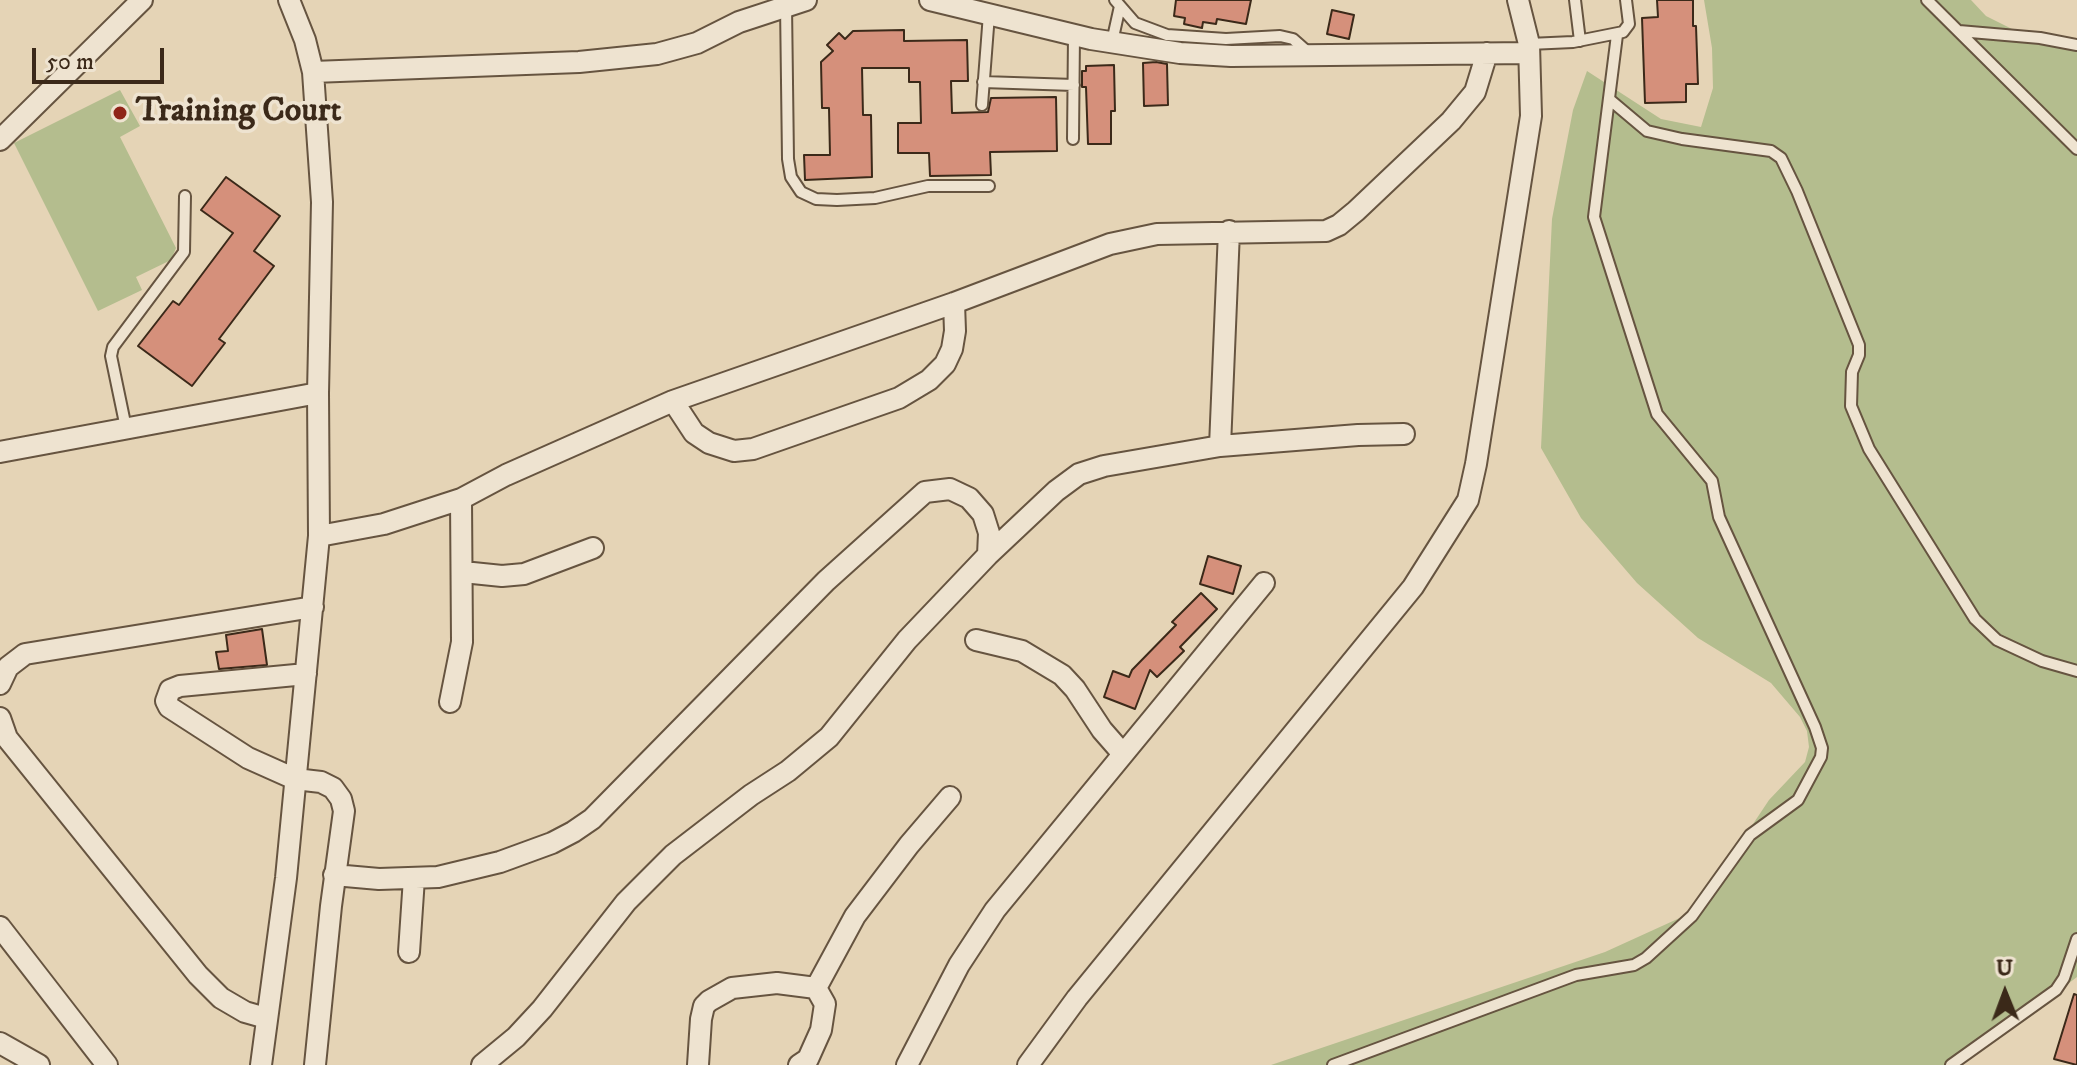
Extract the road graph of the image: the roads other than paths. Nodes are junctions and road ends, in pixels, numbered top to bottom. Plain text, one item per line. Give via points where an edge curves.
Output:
1 (142, 0) edge
2 (289, 0) edge
3 (930, 0) edge
4 (1518, 0) edge
5 (1575, 0) edge
6 (1627, 0) edge
7 (1927, 0) edge
8 (796, 3) edge
9 (1118, 3) edge
10 (1003, 11) edge
11 (1959, 31) junction
12 (1074, 35) junction
13 (1617, 35) junction
14 (1580, 41) junction
15 (1112, 42) junction
16 (2077, 45) edge
17 (1529, 49) junction
18 (1487, 53) junction
19 (1311, 55) junction
20 (313, 72) junction
21 (983, 82) junction
22 (1074, 85) junction
23 (1609, 99) junction
24 (982, 105) dead end
25 (1073, 139) dead end
26 (0, 140) edge
27 (2077, 149) edge
28 (989, 186) dead end
29 (185, 196) dead end
30 (1229, 231) junction
31 (954, 303) junction
32 (318, 393) junction
33 (673, 401) junction
34 (126, 428) junction
35 (1404, 434) dead end
36 (1220, 446) junction
37 (0, 452) edge
38 (461, 499) junction
39 (319, 536) junction
40 (593, 548) dead end
41 (988, 555) junction
42 (463, 572) junction
43 (1264, 583) dead end
44 (313, 607) junction
45 (976, 640) dead end
46 (2077, 671) edge
47 (306, 674) junction
48 (0, 684) edge
49 (450, 702) dead end
50 (0, 718) edge
51 (1123, 754) junction
52 (295, 779) junction
53 (950, 797) dead end
54 (334, 875) junction
55 (414, 878) junction
56 (0, 927) edge
57 (2077, 939) edge
58 (409, 952) dead end
59 (816, 988) junction
60 (266, 1018) junction
61 (0, 1043) edge
62 (39, 1065) edge
63 (107, 1065) edge
64 (261, 1065) edge
65 (315, 1065) edge
66 (482, 1065) edge
67 (698, 1065) edge
68 (799, 1065) edge
69 (907, 1065) edge
70 (1028, 1065) edge
71 (1333, 1065) edge
72 (1951, 1065) edge

1 - 26 street
2 - 20 street
3 - 10 street
4 - 17 street
5 - 14 lane
6 - 13 lane via 1628,27
7 - 11 lane
8 - 20 street via 697,43 643,56
8 - 28 lane via 788,159 801,192 837,200 928,186
9 - 15 lane
9 - 19 lane via 1135,23 1167,35 1280,36 1293,39
10 - 12 street
10 - 21 lane
11 - 16 lane
11 - 27 lane
12 - 15 street
12 - 22 lane
13 - 14 lane
13 - 23 lane
14 - 17 lane
15 - 19 street via 1180,53
17 - 18 street
17 - 70 street via 1531,116 1468,500 1413,587
18 - 19 street
18 - 30 street via 1475,92 1451,121 1339,225 1310,232
20 - 32 street via 322,202
21 - 22 lane
21 - 24 lane
22 - 25 lane
23 - 46 lane via 1647,131 1777,154 1859,345 1851,406 1869,449 1975,619 1997,640
23 - 71 lane via 1594,217 1633,343 1661,421 1712,481 1719,517 1815,727 1821,757 1798,800 1750,835 1692,916 1646,958 1576,975
29 - 34 lane via 184,252 113,347
30 - 31 street via 1157,234 1110,244
30 - 36 street
31 - 33 street
31 - 33 street via 955,331 945,364 899,398 734,451 694,433
32 - 34 street
32 - 39 street
33 - 38 street
34 - 37 street
35 - 36 street
36 - 41 street via 1079,474
38 - 39 street via 384,524
38 - 42 street
39 - 44 street
40 - 42 street via 524,574
41 - 55 street via 983,514 969,498 950,489 925,492 826,581 592,819 552,843 500,862
41 - 66 street via 907,640 829,737 673,855 626,902 542,1009
42 - 49 street via 462,642
43 - 51 street
44 - 47 street
44 - 48 street via 25,654 8,667
45 - 51 street via 1022,651 1062,675
47 - 52 street
47 - 52 street via 180,686 170,690 166,701 248,758
50 - 60 street via 7,738 198,975 221,998
51 - 69 street via 995,910 959,965
52 - 54 street via 321,782 341,799 344,811
52 - 60 street
53 - 59 street via 855,916
54 - 55 street
54 - 65 street
55 - 58 street
56 - 63 street
57 - 72 lane via 2056,990
59 - 67 street via 777,983 732,988 709,1001 701,1019
59 - 68 street via 825,1004 821,1030 808,1059
60 - 64 street
61 - 62 street

